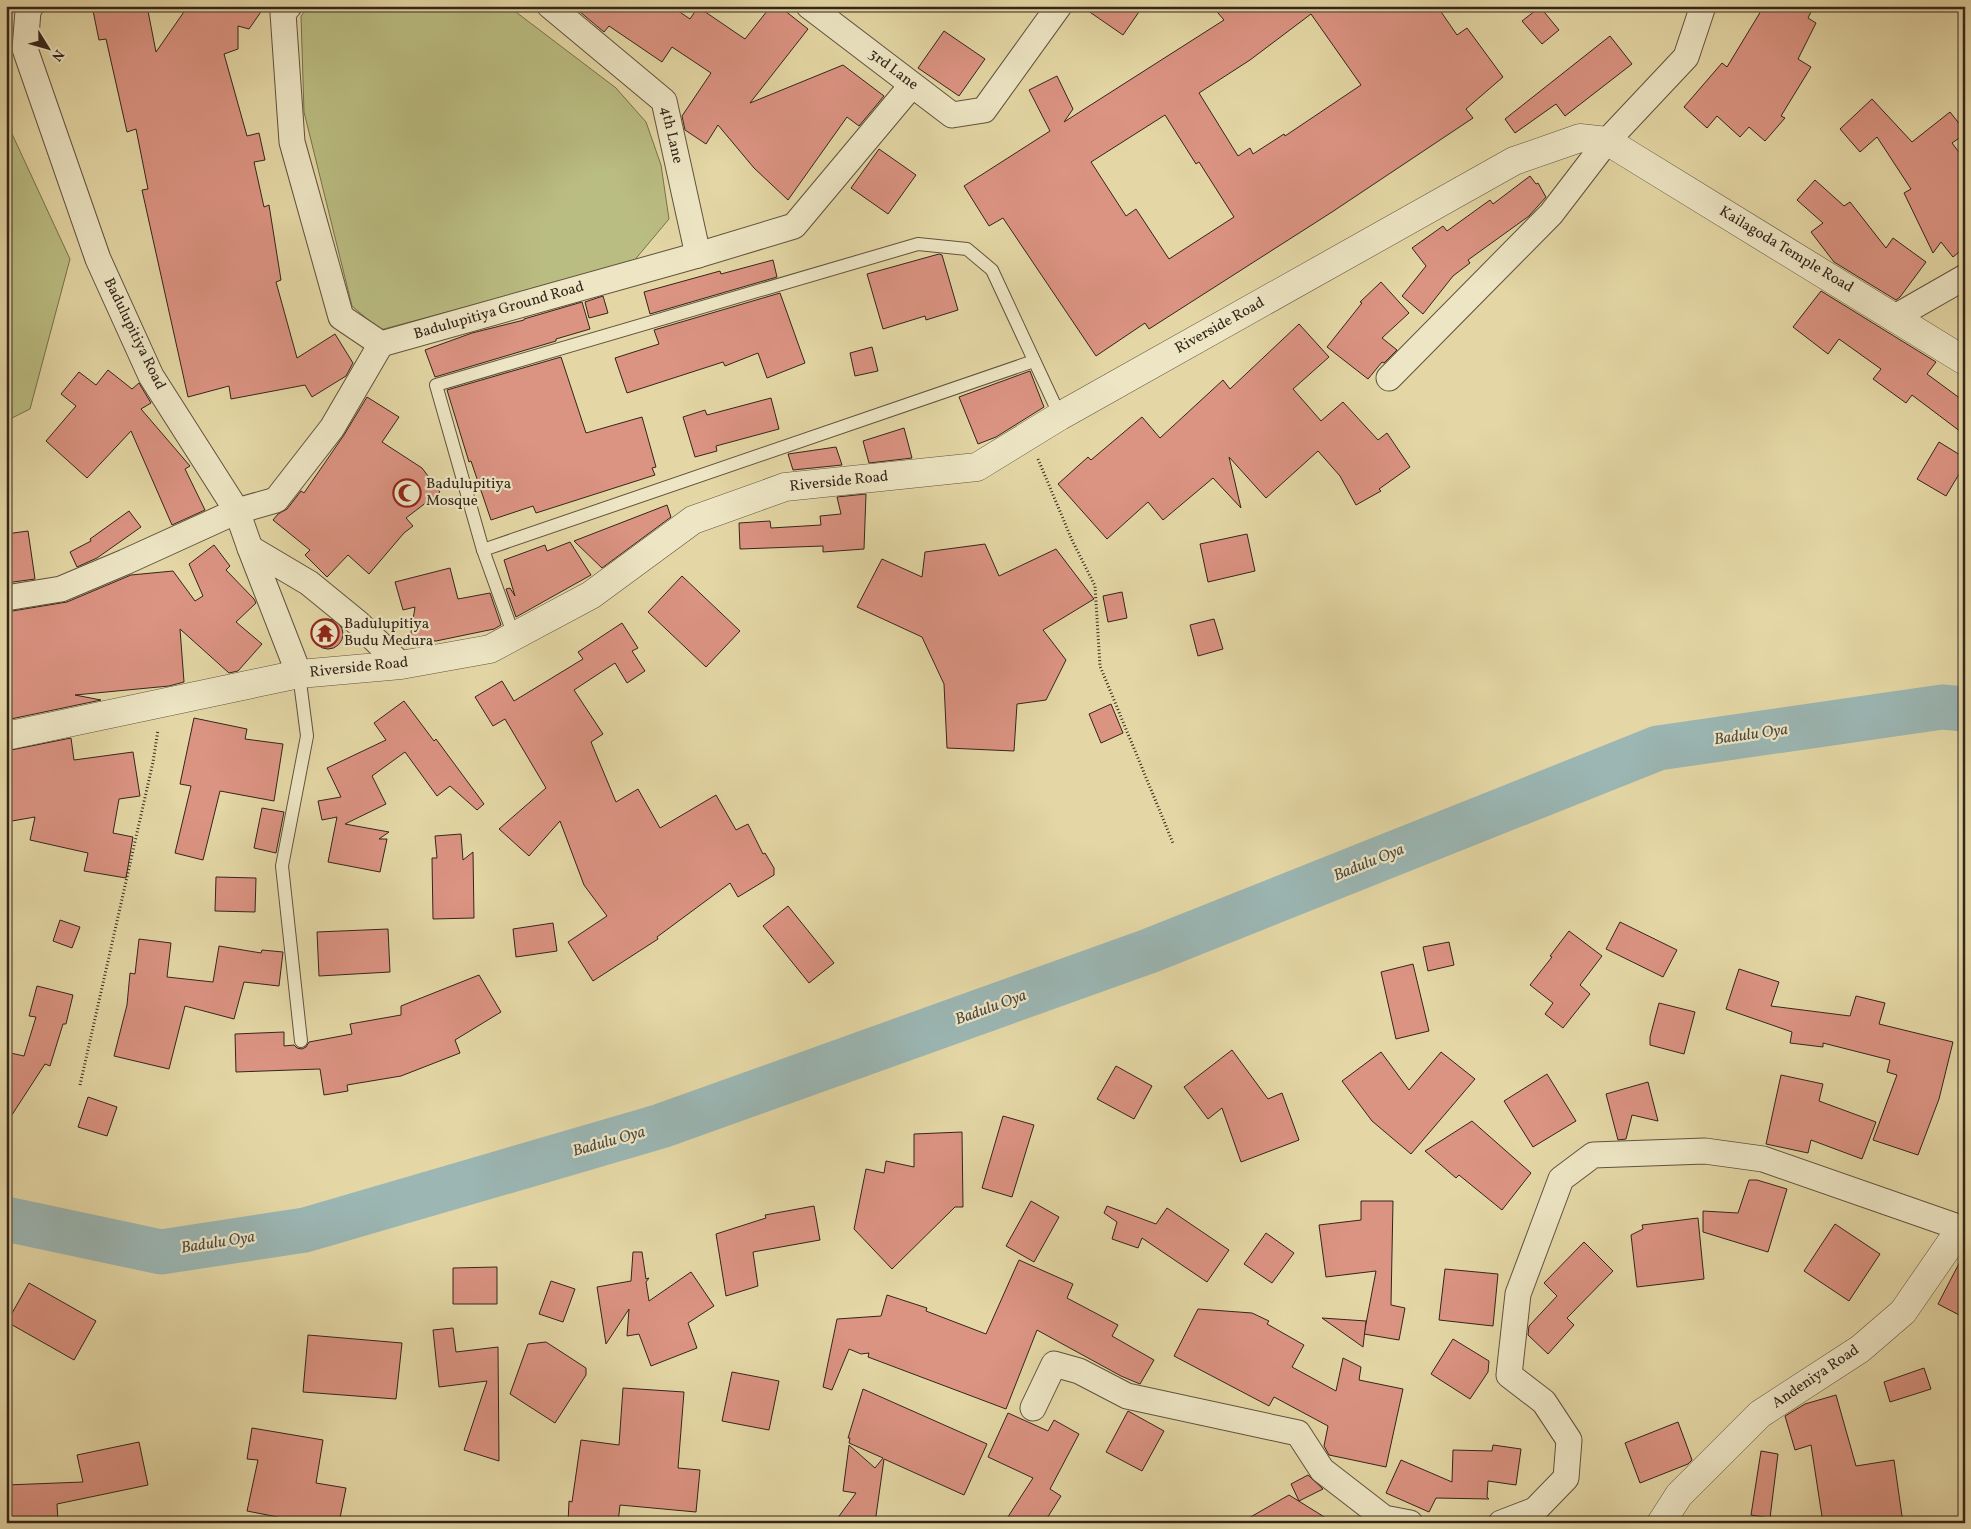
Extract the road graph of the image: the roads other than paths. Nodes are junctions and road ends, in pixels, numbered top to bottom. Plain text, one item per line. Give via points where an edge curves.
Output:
1 (30, 6) edge
2 (289, 6) edge
3 (550, 6) edge
4 (809, 6) edge
5 (1059, 6) edge
6 (1704, 6) edge
7 (837, 14) edge
8 (912, 85) junction
9 (1607, 141) junction
10 (698, 255) junction
11 (1965, 277) edge
12 (1895, 317) junction
13 (381, 344) junction
14 (1034, 361) junction
15 (1965, 361) edge
16 (1390, 378) dead end
17 (1060, 416) junction
18 (237, 510) junction
19 (250, 548) junction
20 (483, 550) junction
21 (6, 598) edge
22 (514, 636) junction
23 (401, 665) junction
24 (300, 674) junction
25 (6, 736) edge
26 (301, 1041) dead end
27 (1963, 1229) edge
28 (1033, 1408) dead end
29 (1410, 1523) edge
30 (1501, 1523) edge
31 (1661, 1523) edge

1 - 18 street, Badulupitiya Road via 24,49 98,259 151,376
2 - 13 street via 283,13 292,142 342,316
3 - 10 street, 4th Lane via 664,101
4 - 7 street, 3rd Lane
5 - 8 street, 3rd Lane via 984,110 952,115
6 - 9 street via 1686,57
7 - 8 street, 3rd Lane
8 - 10 street, Badulupitiya Ground Road via 794,226
9 - 12 street, Kailagoda Temple Road
9 - 16 street via 1551,214
9 - 17 street, Riverside Road via 1580,138 1514,161
10 - 13 street, Badulupitiya Ground Road
11 - 12 street
12 - 15 street, Kailagoda Temple Road
13 - 18 street via 332,428 276,500
14 - 17 lane
14 - 20 lane
14 - 20 lane via 992,270 966,249 918,244 436,385
17 - 22 street, Riverside Road via 977,467 786,486 693,520 591,595
18 - 19 street, Badulupitiya Road
18 - 21 street via 61,589
19 - 23 street via 309,583 358,622
19 - 24 street, Badulupitiya Road
20 - 22 lane
22 - 23 street, Riverside Road via 490,649
23 - 24 street, Riverside Road
24 - 25 street, Riverside Road
24 - 26 lane via 307,736 282,866
27 - 30 street via 1763,1159 1705,1151 1593,1155 1561,1179 1518,1294 1509,1375 1544,1402 1569,1440 1566,1478 1535,1510
27 - 31 street, Andeniya Road via 1903,1312 1860,1349 1760,1414 1679,1495
28 - 29 street via 1054,1364 1079,1371 1126,1396 1298,1433 1322,1470 1384,1518

